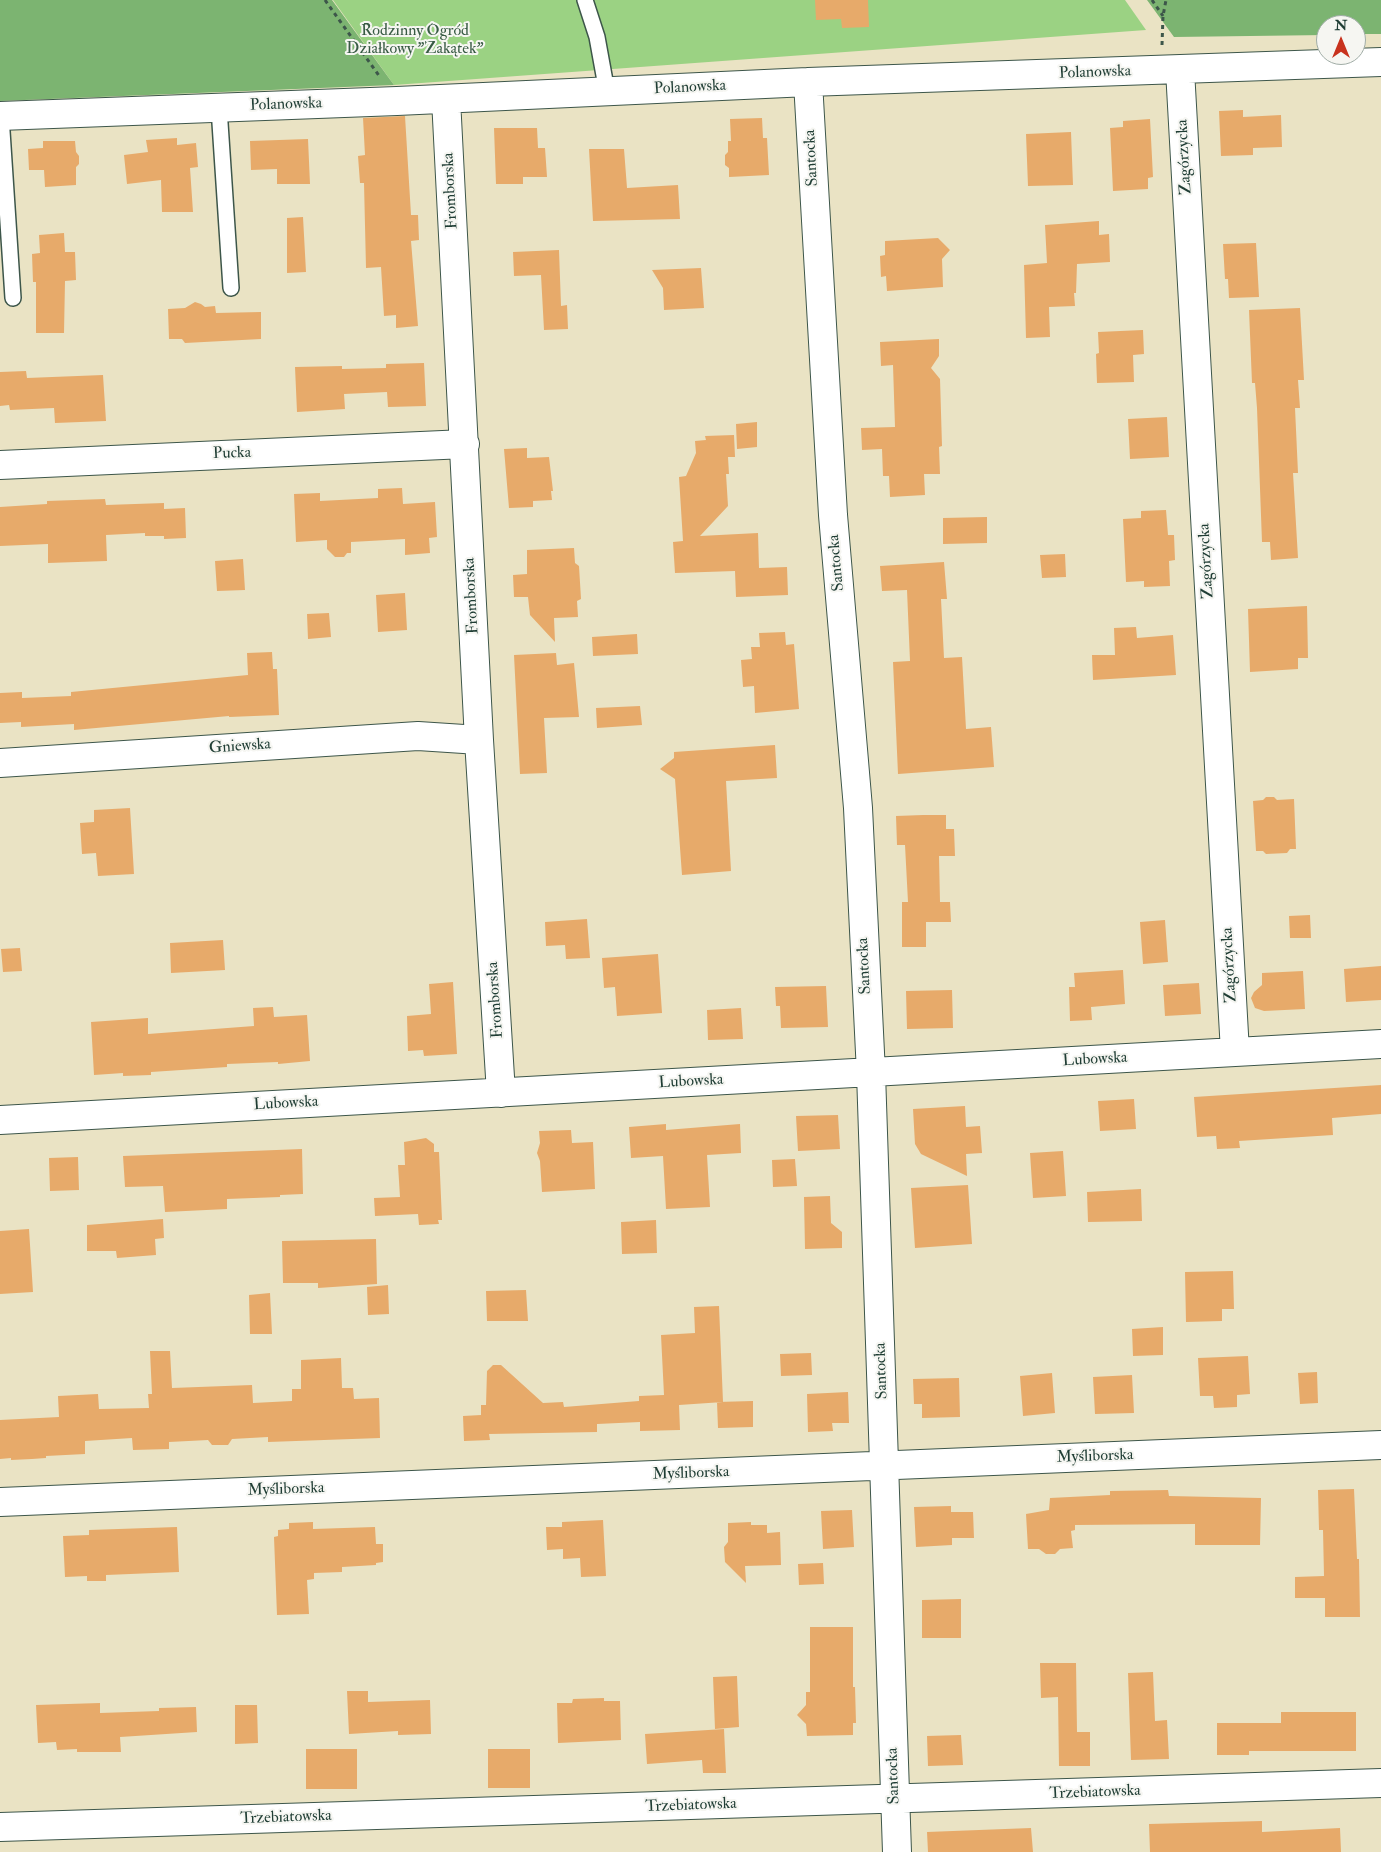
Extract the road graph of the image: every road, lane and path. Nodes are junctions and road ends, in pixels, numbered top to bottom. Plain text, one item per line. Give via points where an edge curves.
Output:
1 (326, 0) edge
2 (586, 0) edge
3 (1152, 0) edge
4 (1166, 0) edge
5 (1163, 16) junction
6 (1381, 62) edge
7 (1172, 70) junction
8 (808, 82) junction
9 (607, 92) junction
10 (446, 99) junction
11 (397, 101) junction
12 (219, 108) junction
13 (0, 116) edge
14 (231, 288) dead end
15 (13, 298) dead end
16 (465, 444) junction
17 (0, 464) edge
18 (479, 740) junction
19 (0, 762) edge
20 (1381, 1044) edge
21 (1235, 1052) junction
22 (871, 1073) junction
23 (501, 1093) junction
24 (0, 1120) edge
25 (1381, 1445) edge
26 (885, 1466) junction
27 (0, 1502) edge
28 (1381, 1783) edge
29 (895, 1799) junction
30 (0, 1827) edge
31 (897, 1852) edge

1 - 11 path
2 - 9 lane
3 - 5 path
4 - 5 path
5 - 7 path via 1162,47
6 - 7 street, Polanowska
7 - 8 street, Polanowska
7 - 21 street, Zagórzycka
8 - 9 street, Polanowska
8 - 22 street, Santocka via 833,515 858,808
9 - 10 street, Polanowska
10 - 11 street, Polanowska
10 - 16 street, Fromborska
11 - 12 street, Polanowska
12 - 13 street, Polanowska
12 - 14 lane
13 - 15 lane
16 - 17 street, Pucka
16 - 18 street, Fromborska
18 - 19 street, Gniewska via 418,736
18 - 23 street, Fromborska
20 - 21 street, Lubowska
21 - 22 street, Lubowska
22 - 23 street, Lubowska
22 - 26 street, Santocka
23 - 24 street, Lubowska
25 - 26 street, Myśliborska
26 - 27 street, Myśliborska
26 - 29 street, Santocka
28 - 29 street, Trzebiatowska
29 - 30 street, Trzebiatowska
29 - 31 street, Santocka

